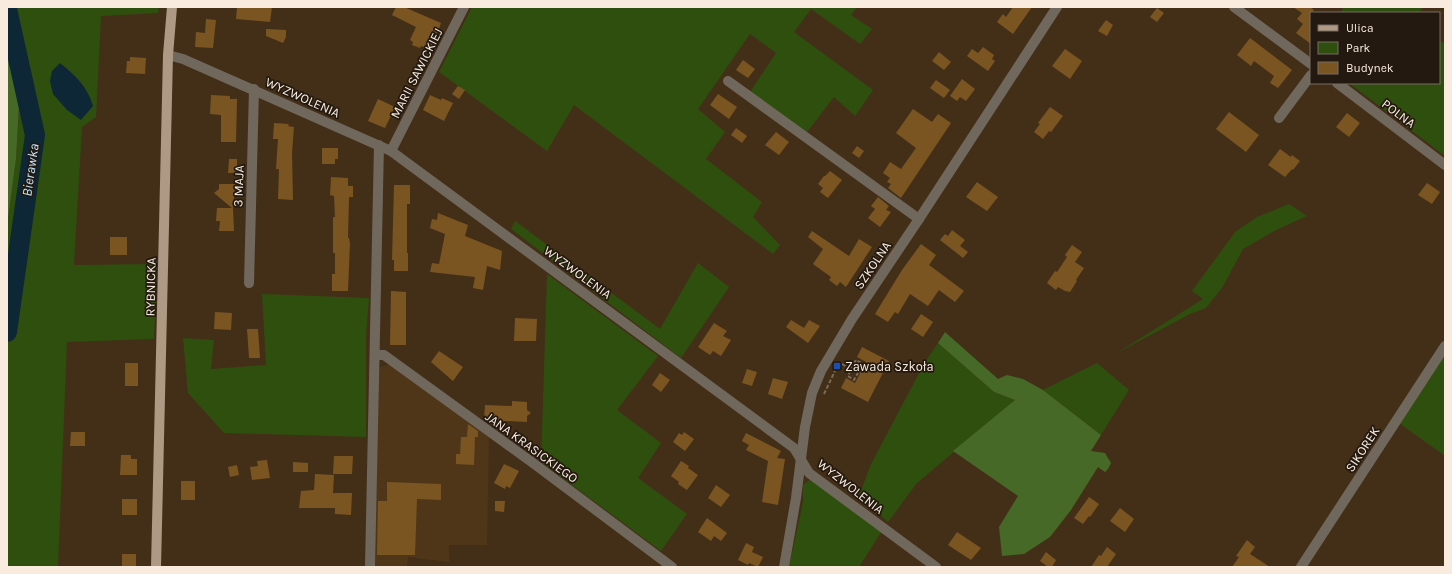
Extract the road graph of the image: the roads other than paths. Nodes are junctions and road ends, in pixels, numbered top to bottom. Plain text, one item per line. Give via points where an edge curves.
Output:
1 (172, 7) edge
2 (464, 7) edge
3 (1057, 7) edge
4 (1234, 7) edge
5 (168, 55) junction
6 (1310, 63) edge
7 (1310, 76) edge
8 (728, 81) dead end
9 (1337, 84) edge
10 (254, 89) junction
11 (1279, 118) dead end
12 (379, 145) junction
13 (391, 151) junction
14 (1445, 165) edge
15 (919, 219) junction
16 (249, 283) dead end
17 (1445, 346) edge
18 (375, 355) junction
19 (801, 460) junction
20 (156, 567) edge
21 (370, 567) edge
22 (672, 567) edge
23 (784, 567) edge
24 (936, 567) edge
25 (1301, 567) edge

1 - 5 main road, RYBNICKA
2 - 13 street, MARII SAWICKIEJ
3 - 15 street, SZKOLNA
4 - 6 street
5 - 10 street, WYZWOLENIA
5 - 20 main road, RYBNICKA
7 - 11 street
8 - 15 street
9 - 14 street, POLNA
10 - 12 street, WYZWOLENIA
10 - 16 street, 3 MAJA
12 - 13 street, WYZWOLENIA
12 - 18 street
13 - 19 street, WYZWOLENIA via 794,448
15 - 19 street, SZKOLNA via 852,319 821,371 812,393
17 - 25 street, SIKOREK
18 - 21 street
18 - 22 street, JANA KRASICKIEGO via 384,355
19 - 23 street, SZKOLNA
19 - 24 street, WYZWOLENIA via 809,473

